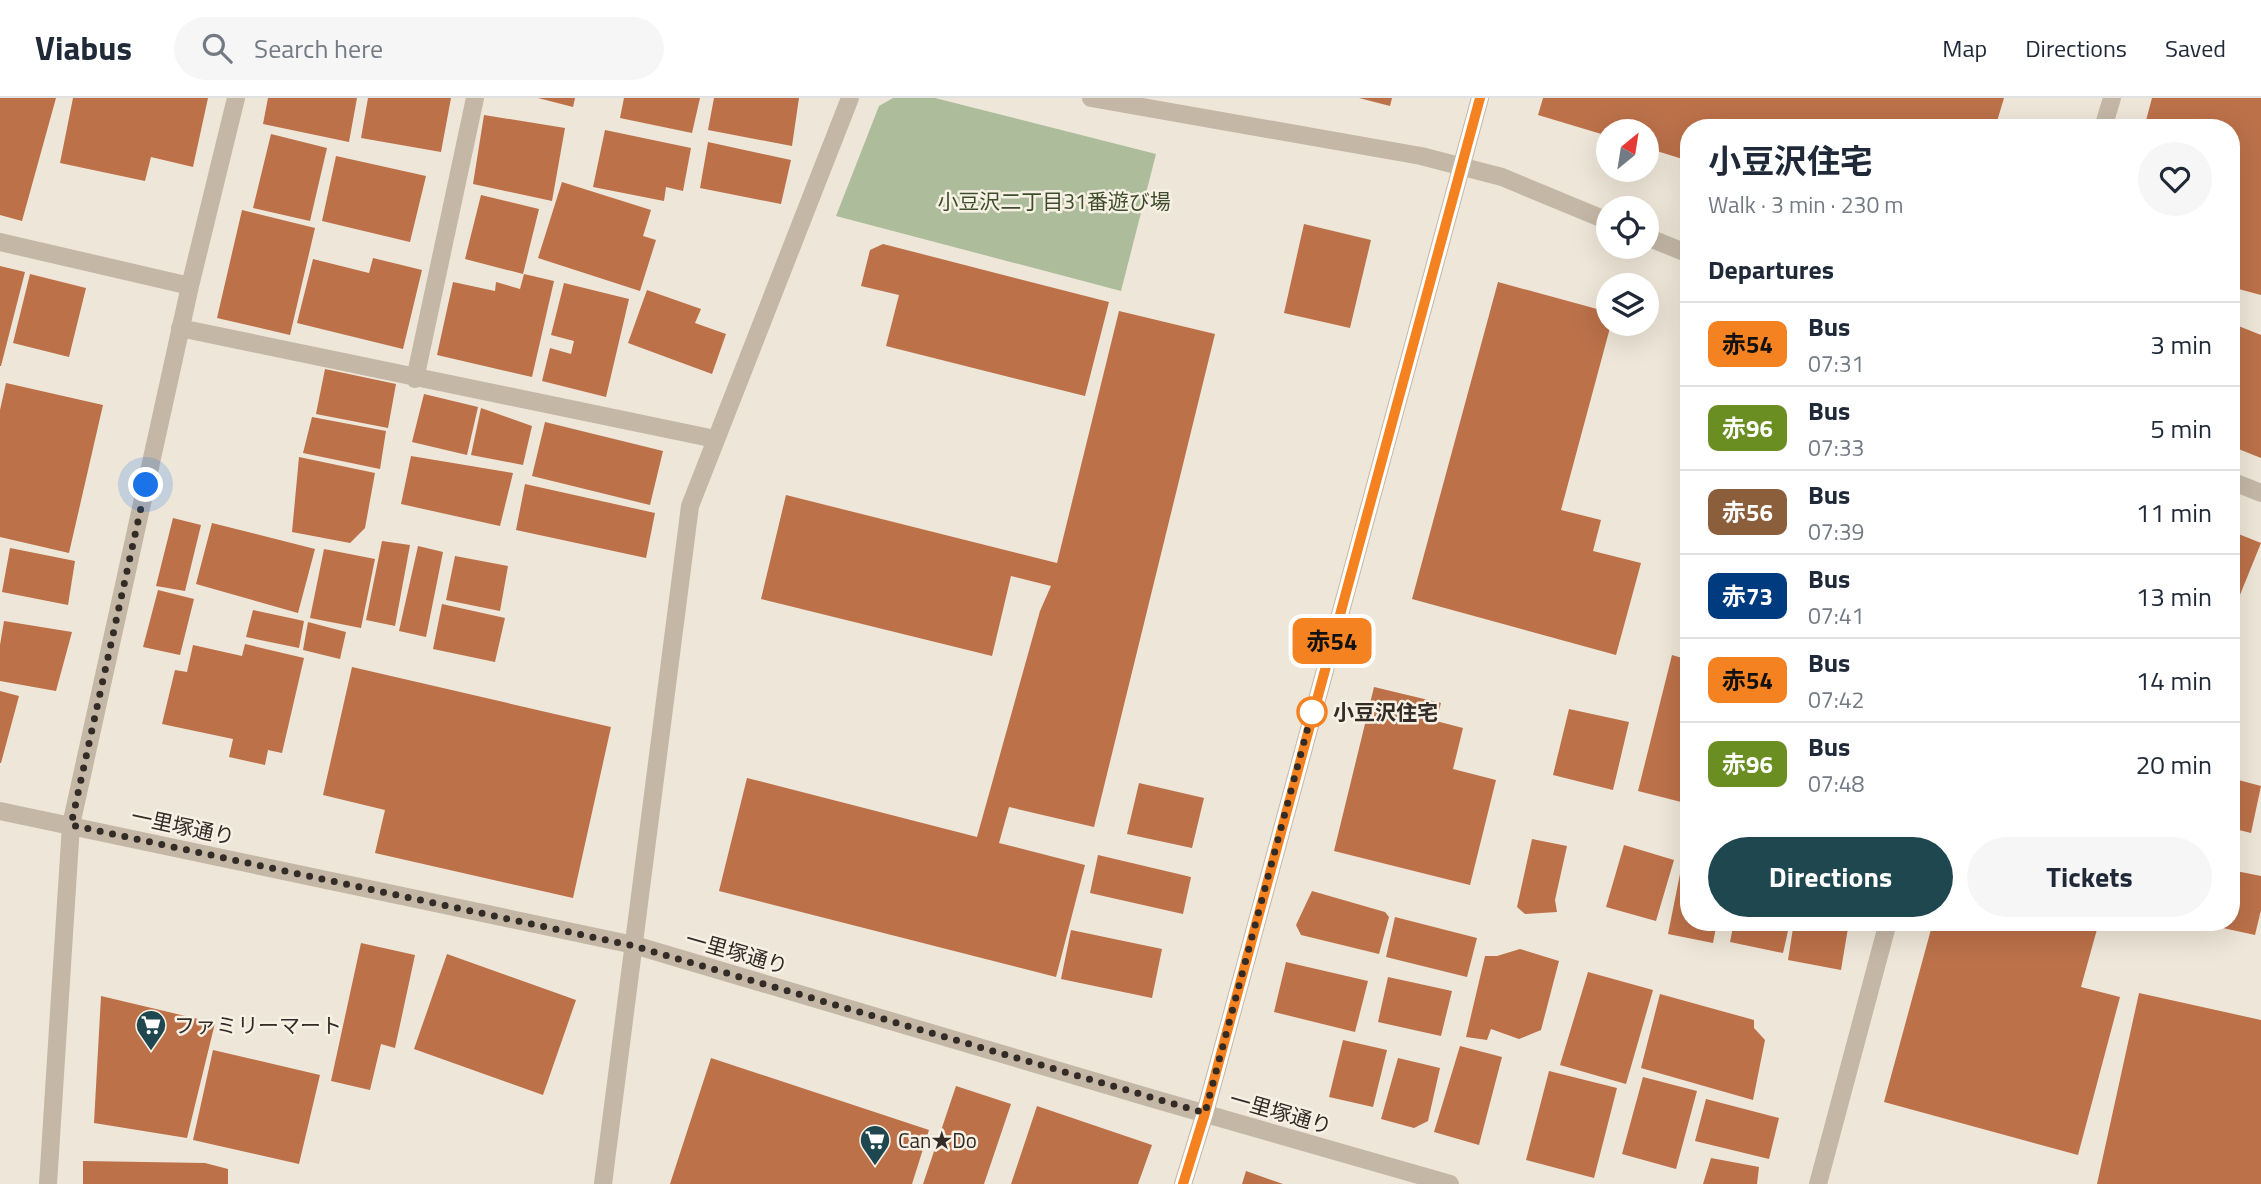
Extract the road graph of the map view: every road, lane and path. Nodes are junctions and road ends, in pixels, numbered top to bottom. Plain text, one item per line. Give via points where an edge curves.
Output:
1 (236, 98) edge
2 (475, 98) edge
3 (850, 98) edge
4 (1091, 98) edge
5 (1480, 98) edge
6 (2112, 98) edge
7 (2106, 119) edge
8 (1462, 165) junction
9 (1596, 216) edge
10 (0, 242) edge
11 (1659, 242) edge
12 (1680, 250) edge
13 (190, 286) junction
14 (180, 328) junction
15 (415, 379) junction
16 (715, 439) junction
17 (2240, 485) edge
18 (2261, 493) edge
19 (0, 811) edge
20 (71, 825) junction
21 (1886, 931) edge
22 (634, 946) junction
23 (1205, 1113) junction
24 (48, 1184) edge
25 (603, 1184) edge
26 (1183, 1184) edge
27 (1450, 1184) edge
28 (1818, 1184) edge

1 - 13 street
2 - 15 street
3 - 16 street
4 - 8 street
5 - 8 street
6 - 7 street
8 - 9 street
8 - 23 street
10 - 13 street
11 - 12 street
13 - 14 street
14 - 15 street
14 - 20 street
15 - 16 street
16 - 22 street via 690,506
17 - 18 street
19 - 20 street, 一里塚通り
20 - 22 street, 一里塚通り
20 - 24 street
21 - 28 street
22 - 23 street, 一里塚通り
22 - 25 street
23 - 26 street
23 - 27 street, 一里塚通り

